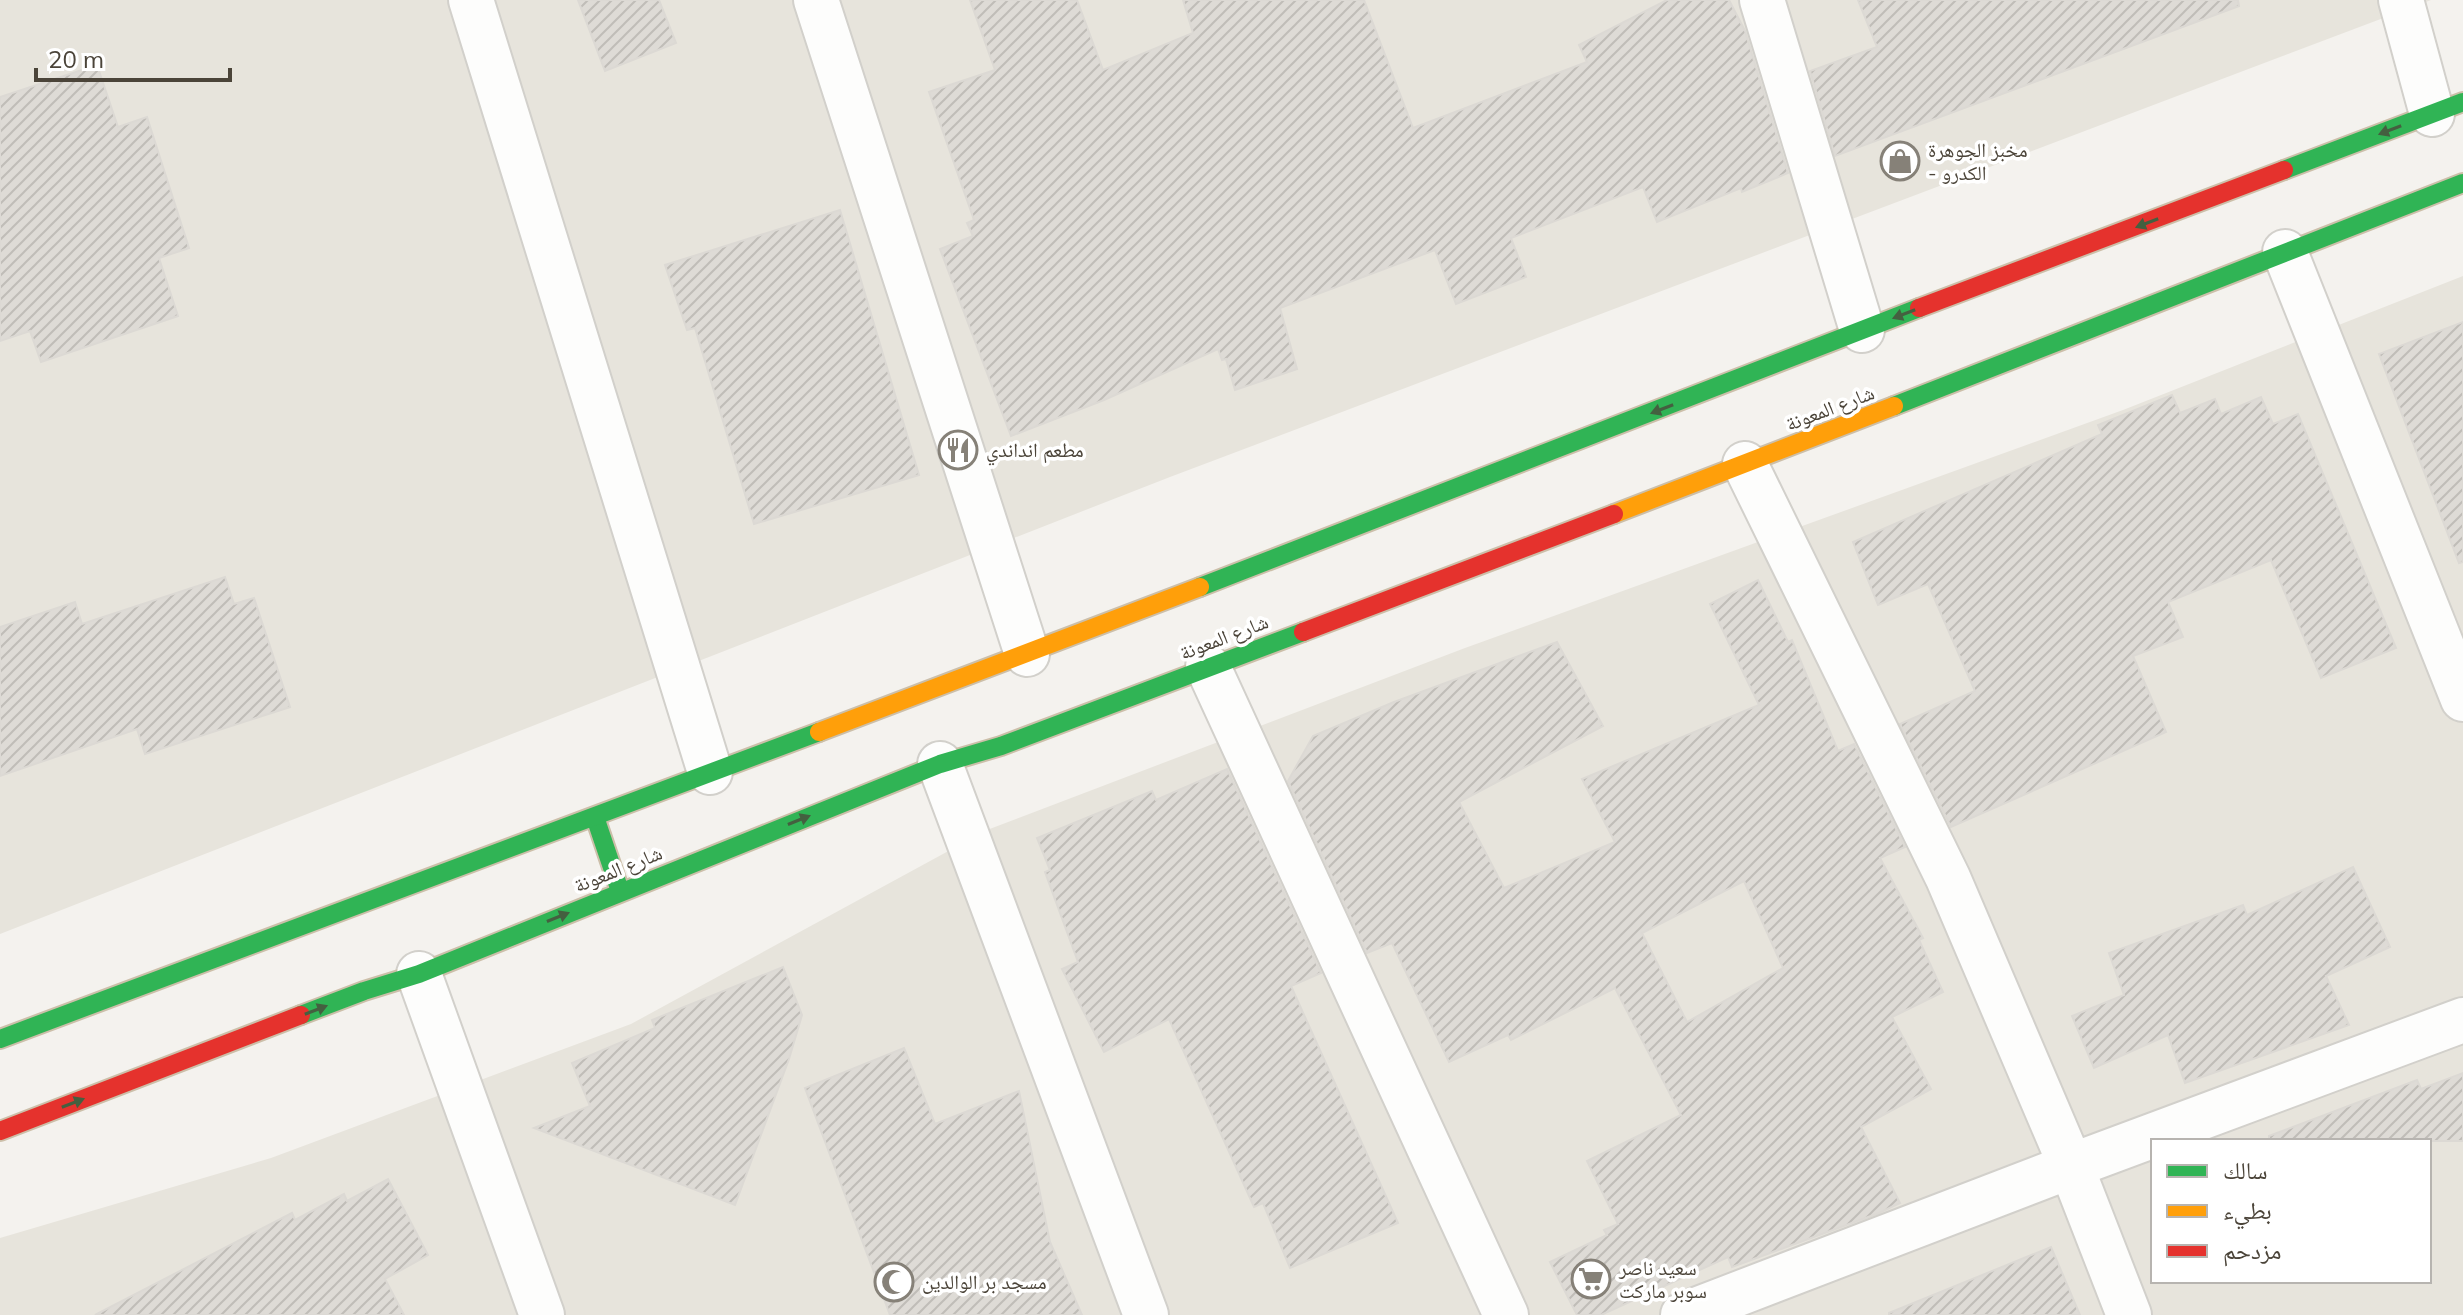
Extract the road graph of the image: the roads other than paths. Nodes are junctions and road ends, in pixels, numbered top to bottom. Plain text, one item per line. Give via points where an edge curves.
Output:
1 (471, 0) edge
2 (816, 0) edge
3 (1762, 0) edge
4 (2401, 0) edge
5 (2448, 108) edge
6 (2463, 183) edge
7 (2285, 252) junction
8 (1862, 330) junction
9 (1745, 464) junction
10 (1027, 654) junction
11 (1208, 667) junction
12 (2463, 699) edge
13 (940, 764) junction
14 (710, 772) junction
15 (595, 817) junction
16 (620, 891) junction
17 (419, 974) junction
18 (2463, 1020) edge
19 (0, 1039) edge
20 (0, 1131) edge
21 (2071, 1166) junction
22 (542, 1315) edge
23 (1146, 1315) edge
24 (1506, 1315) edge
25 (1683, 1315) edge
26 (2129, 1315) edge

1 - 14 street
2 - 10 street
3 - 8 street
4 - 5 street
5 -> 8 highway
6 - 7 highway, شارع المعونة
7 - 9 highway, شارع المعونة
7 - 12 street
8 -> 10 highway
9 - 11 highway, شارع المعونة
9 - 21 street via 1948,878
10 - 14 highway
11 - 13 highway, شارع المعونة
11 - 24 street
16 -> 13 highway, شارع المعونة
13 - 23 street
14 - 15 highway
15 - 16 highway
15 - 19 highway
17 -> 16 highway, شارع المعونة
20 -> 17 highway, شارع المعونة
17 - 22 street
18 - 21 street
21 - 25 street
21 - 26 street

